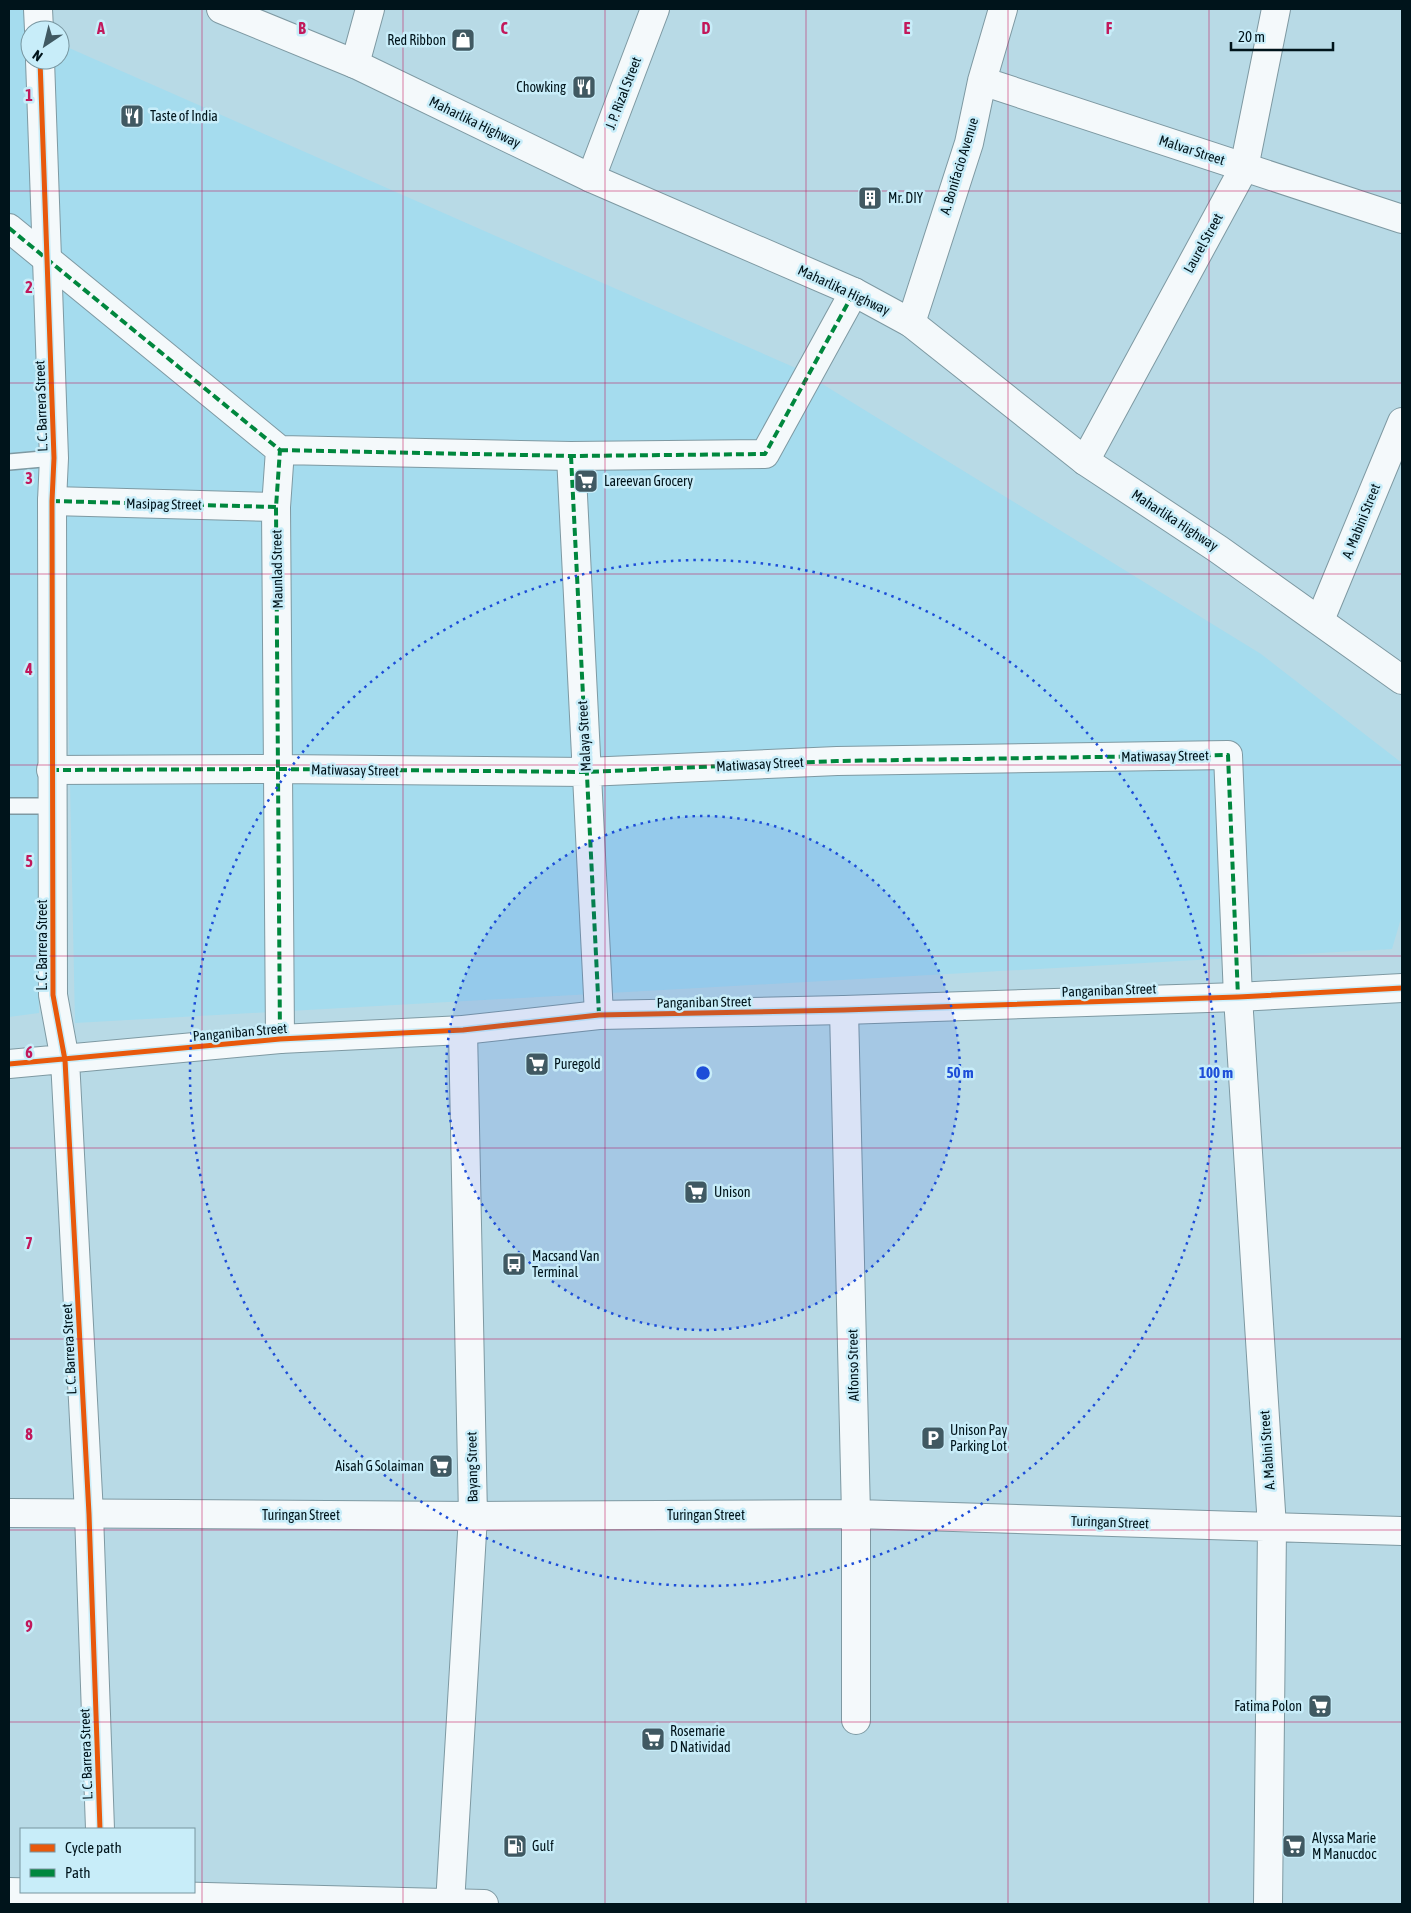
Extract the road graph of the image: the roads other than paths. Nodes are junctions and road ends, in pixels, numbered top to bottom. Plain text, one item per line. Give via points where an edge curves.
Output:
1 (221, 9) edge
2 (370, 9) edge
3 (655, 9) edge
4 (1276, 9) edge
5 (996, 11) edge
6 (355, 64) junction
7 (40, 70) edge
8 (982, 81) junction
9 (1244, 168) junction
10 (591, 178) junction
11 (1402, 219) edge
12 (9, 228) edge
13 (854, 292) junction
14 (911, 323) junction
15 (1402, 422) edge
16 (280, 450) junction
17 (571, 456) junction
18 (54, 458) junction
19 (1084, 461) junction
20 (9, 462) edge
21 (52, 502) junction
22 (276, 507) junction
23 (1320, 620) junction
24 (1402, 680) edge
25 (278, 769) junction
26 (51, 770) junction
27 (586, 772) junction
28 (9, 806) edge
29 (54, 806) junction
30 (1402, 988) edge
31 (1238, 996) junction
32 (844, 1010) junction
33 (598, 1016) junction
34 (464, 1030) junction
35 (280, 1040) junction
36 (65, 1060) junction
37 (9, 1064) edge
38 (9, 1513) edge
39 (89, 1514) junction
40 (856, 1514) junction
41 (473, 1516) junction
42 (1272, 1527) junction
43 (1402, 1530) edge
44 (856, 1720) dead end
45 (100, 1828) edge
46 (28, 1893) edge
47 (102, 1897) edge
48 (450, 1904) edge
49 (484, 1904) edge
50 (1268, 1904) edge

1 - 6 street, Maharlika Highway
2 - 6 street
3 - 10 street, J. P. Rizal Street
4 - 9 street, Laurel Street
5 - 8 street, A. Bonifacio Avenue
6 - 10 street, Maharlika Highway
7 - 18 street, L. C. Barrera Street
8 - 9 street, Malvar Street
8 - 14 street, A. Bonifacio Avenue via 969,143
9 - 11 street, Malvar Street
9 - 19 street, Laurel Street
10 - 13 street, Maharlika Highway
12 - 16 street
13 - 14 street, Maharlika Highway
13 - 17 street via 765,454
14 - 19 street, Maharlika Highway
15 - 23 street, A. Mabini Street
16 - 17 street
16 - 22 street, Maunlad Street
17 - 27 street, Malaya Street
18 - 20 lane
18 - 21 street, L. C. Barrera Street
19 - 23 street, Maharlika Highway
21 - 22 street, Masipag Street
21 - 26 street, L. C. Barrera Street
22 - 25 street, Maunlad Street
23 - 24 street, Maharlika Highway
25 - 26 street, Matiwasay Street
25 - 27 street, Matiwasay Street
25 - 35 street, Maunlad Street
26 - 29 street, L. C. Barrera Street
27 - 31 street, Matiwasay Street via 837,761 1228,756
27 - 33 street, Malaya Street
28 - 29 lane
29 - 36 street, L. C. Barrera Street via 53,995
30 - 31 street, Panganiban Street
31 - 32 street, Panganiban Street
31 - 42 street, A. Mabini Street
32 - 33 street, Panganiban Street
32 - 40 street, Alfonso Street
33 - 34 street, Panganiban Street
34 - 35 street, Panganiban Street
34 - 41 street, Bayang Street
35 - 36 street, Panganiban Street
36 - 37 street, Panganiban Street
36 - 39 street, L. C. Barrera Street
38 - 39 street, Turingan Street
39 - 41 street, Turingan Street
39 - 45 street, L. C. Barrera Street
40 - 41 street, Turingan Street
40 - 42 street, Turingan Street
40 - 44 street, Alfonso Street
41 - 48 street, Bayang Street
42 - 43 street, Turingan Street
42 - 50 street, A. Mabini Street
46 - 47 street
47 - 48 street
48 - 49 street

